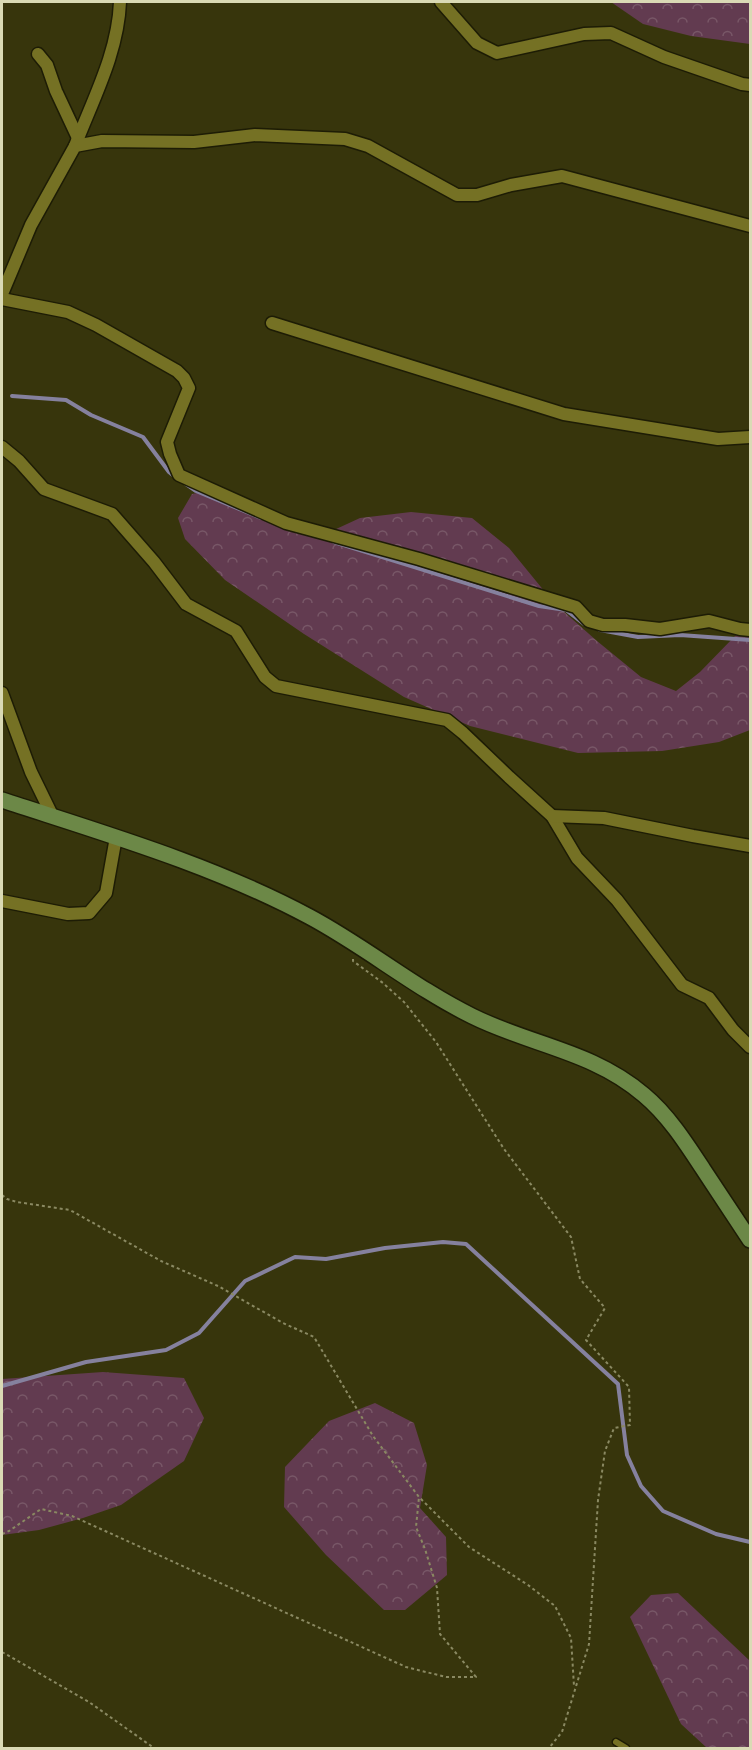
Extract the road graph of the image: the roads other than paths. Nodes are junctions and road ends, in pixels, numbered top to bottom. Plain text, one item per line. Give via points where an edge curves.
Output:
1 (120, 2) edge
2 (441, 2) edge
3 (38, 54) dead end
4 (750, 85) edge
5 (77, 142) junction
6 (750, 226) edge
7 (2, 296) edge
8 (272, 323) dead end
9 (750, 437) edge
10 (2, 447) edge
11 (750, 630) edge
12 (2, 693) edge
13 (2, 800) edge
14 (552, 816) junction
15 (53, 817) junction
16 (116, 837) junction
17 (750, 846) edge
18 (2, 901) edge
19 (750, 1047) edge
20 (750, 1240) edge
21 (616, 1742) dead end
22 (626, 1749) edge

1 - 5 street via 110,60
2 - 4 street via 477,43 497,53 584,34 611,33 664,57
3 - 5 street via 47,65
5 - 6 street via 194,142 255,135 345,139 368,146 457,195 477,195 562,176
5 - 7 street via 31,225
7 - 11 street via 68,312 177,371 189,388 167,442 179,475 286,523 576,607 589,621 603,625 660,629 709,621
8 - 9 street via 564,414 718,439
10 - 14 street via 44,489 112,514 186,604 236,631 265,677 276,686 447,720
12 - 15 street via 31,772
13 - 15 street
14 - 17 street via 604,818
14 - 19 street via 577,858 617,900 682,985 710,998
15 - 16 street
16 - 18 street via 106,893 89,913 68,914
16 - 20 street via 226,877 311,918 472,1016 597,1063 625,1079 683,1140
21 - 22 lane

